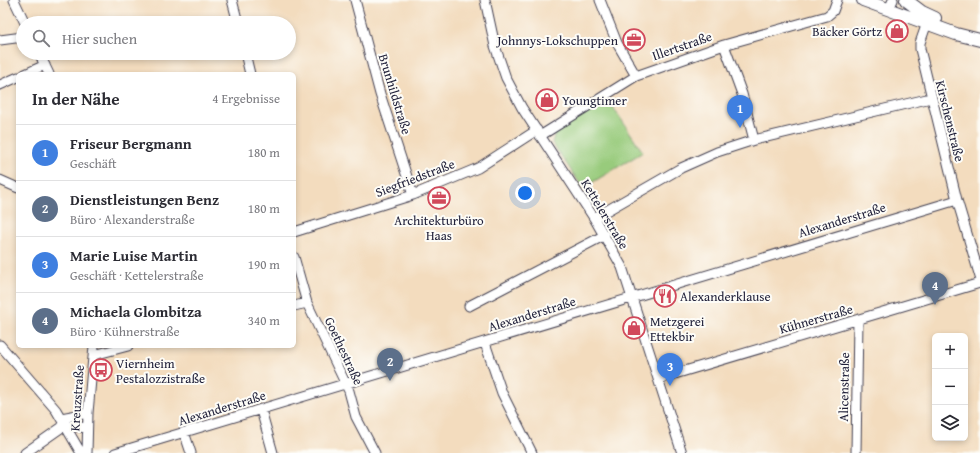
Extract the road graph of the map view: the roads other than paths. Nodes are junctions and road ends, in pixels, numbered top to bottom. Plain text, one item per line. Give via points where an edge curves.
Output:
1 (14, 0) edge
2 (232, 0) edge
3 (355, 0) edge
4 (485, 0) edge
5 (600, 0) edge
6 (837, 0) edge
7 (863, 0) edge
8 (906, 0) edge
9 (891, 4) edge
10 (22, 16) edge
11 (236, 16) edge
12 (928, 19) junction
13 (980, 34) edge
14 (16, 37) edge
15 (0, 40) edge
16 (980, 40) edge
17 (724, 45) junction
18 (42, 60) edge
19 (246, 60) edge
20 (47, 70) edge
21 (36, 72) edge
22 (249, 72) edge
23 (636, 76) junction
24 (16, 78) edge
25 (0, 85) edge
26 (931, 98) junction
27 (538, 133) junction
28 (754, 140) junction
29 (0, 180) edge
30 (16, 187) edge
31 (413, 195) junction
32 (957, 200) junction
33 (594, 218) junction
34 (296, 231) edge
35 (605, 236) junction
36 (296, 264) edge
37 (980, 277) edge
38 (980, 283) edge
39 (632, 297) junction
40 (307, 303) junction
41 (296, 306) edge
42 (469, 306) dead end
43 (858, 320) junction
44 (485, 342) junction
45 (0, 345) edge
46 (111, 348) edge
47 (94, 350) edge
48 (658, 379) junction
49 (346, 384) junction
50 (261, 410) junction
51 (88, 413) junction
52 (63, 422) junction
53 (87, 428) junction
54 (184, 432) junction
55 (26, 453) edge
56 (81, 453) edge
57 (87, 453) edge
58 (115, 453) edge
59 (191, 453) edge
60 (273, 453) edge
61 (375, 453) edge
62 (532, 453) edge
63 (682, 453) edge
64 (856, 453) edge

1 - 10 street
2 - 11 street
3 - 31 street, Brunhildstraße via 380,94
4 - 27 street, Kettelerstraße via 495,46 506,78
5 - 23 street via 617,43
6 - 17 street, Illertstraße via 833,11 827,16
7 - 9 street
8 - 12 street
9 - 12 street
12 - 13 street
12 - 16 street via 956,34
12 - 26 street, Kirschenstraße via 920,43
14 - 15 street
17 - 23 street, Illertstraße
17 - 28 street via 742,94
18 - 20 street
19 - 22 street
20 - 21 street
23 - 27 street, Illertstraße
24 - 25 street
26 - 28 street
26 - 32 street, Kirschenstraße
27 - 31 street, Siegfriedstraße via 478,168
27 - 33 street, Kettelerstraße
28 - 33 street via 717,152 681,168
29 - 30 street
31 - 34 street, Siegfriedstraße
32 - 37 street, Kirschenstraße
32 - 39 street, Alexanderstraße
33 - 35 street, Kettelerstraße
35 - 39 street, Kettelerstraße via 622,267
35 - 42 street
36 - 40 street, Goethestraße
38 - 43 street, Kühnerstraße
39 - 44 street, Alexanderstraße
39 - 48 street, Kettelerstraße
40 - 41 street
40 - 49 street, Goethestraße
43 - 48 street, Kühnerstraße
43 - 64 street, Alicenstraße
44 - 49 street, Alexanderstraße
44 - 62 street via 502,393
45 - 52 street via 35,384
46 - 47 street
47 - 51 street, Kreuzstraße
48 - 63 street, Kettelerstraße
49 - 50 street, Alexanderstraße
49 - 61 street, Goethestraße via 356,417
50 - 54 street, Alexanderstraße
50 - 60 street
51 - 52 street
51 - 53 street, Kreuzstraße
52 - 53 street
52 - 55 street
52 - 56 street
53 - 57 street, Kreuzstraße
54 - 58 street, Alexanderstraße
54 - 59 street

